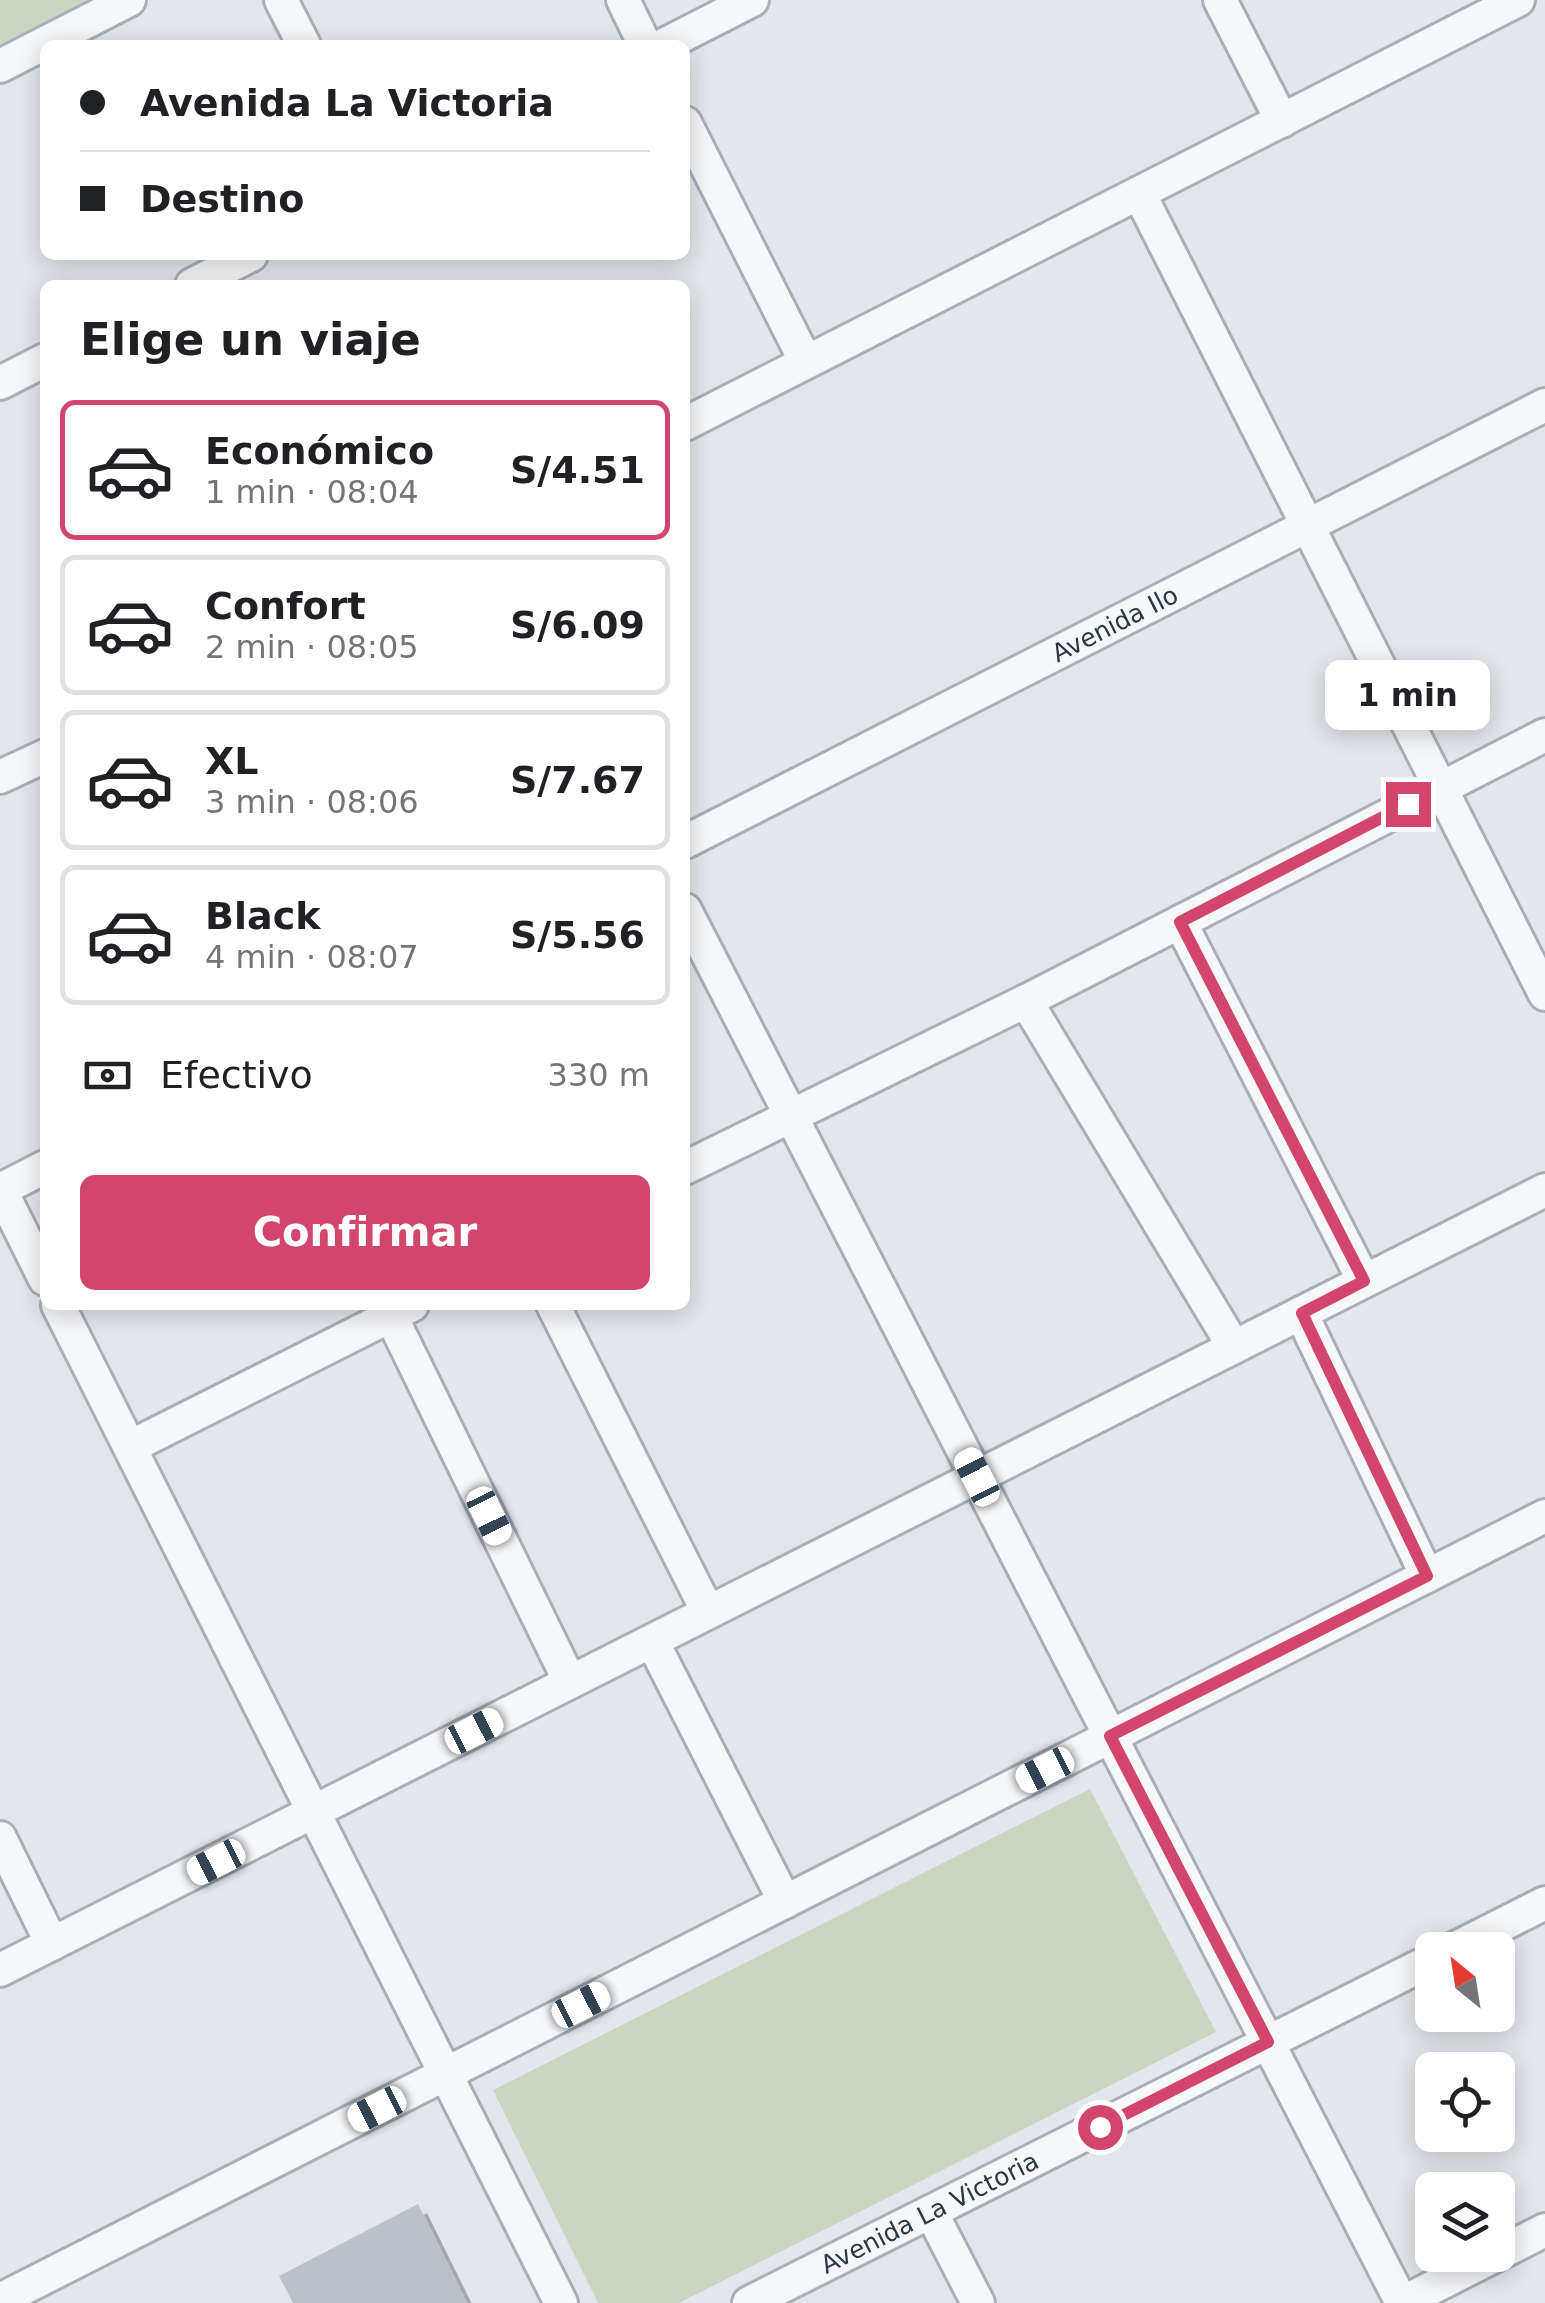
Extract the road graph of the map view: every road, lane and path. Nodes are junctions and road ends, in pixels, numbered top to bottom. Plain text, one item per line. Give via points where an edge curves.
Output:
1 (281, 0) edge
2 (623, 0) edge
3 (752, 0) edge
4 (1220, 0) edge
5 (1518, 0) edge
6 (117, 3) edge
7 (48, 40) edge
8 (301, 40) edge
9 (643, 40) edge
10 (674, 40) edge
11 (40, 44) edge
12 (0, 66) edge
13 (1282, 121) junction
14 (690, 133) edge
15 (1139, 193) junction
16 (241, 260) edge
17 (202, 280) edge
18 (806, 362) junction
19 (40, 363) edge
20 (0, 383) edge
21 (1545, 406) edge
22 (690, 421) edge
23 (1308, 526) junction
24 (1545, 735) edge
25 (40, 758) edge
26 (0, 778) edge
27 (1441, 788) junction
28 (690, 839) edge
29 (690, 920) edge
30 (1180, 922) junction
31 (1545, 994) edge
32 (1026, 1002) junction
33 (791, 1115) junction
34 (690, 1166) edge
35 (40, 1170) edge
36 (0, 1190) edge
37 (1545, 1190) edge
38 (40, 1268) edge
39 (1364, 1281) junction
40 (61, 1310) edge
41 (402, 1310) edge
42 (555, 1310) edge
43 (1302, 1313) junction
44 (1234, 1347) junction
45 (130, 1447) junction
46 (977, 1477) junction
47 (1545, 1516) edge
48 (1427, 1576) junction
49 (708, 1612) junction
50 (652, 1642) junction
51 (570, 1682) junction
52 (1110, 1736) junction
53 (314, 1812) junction
54 (0, 1838) edge
55 (784, 1902) junction
56 (1545, 1903) edge
57 (1488, 1932) edge
58 (52, 1944) junction
59 (1415, 1968) edge
60 (0, 1970) edge
61 (1268, 2042) junction
62 (446, 2074) junction
63 (931, 2212) junction
64 (1545, 2230) edge
65 (1515, 2245) edge
66 (1462, 2272) edge
67 (0, 2300) edge
68 (561, 2303) edge
69 (750, 2303) edge
70 (978, 2303) edge

1 - 8 street
2 - 9 street
3 - 10 street
4 - 13 street
5 - 13 street
6 - 7 street
11 - 12 street
13 - 15 street
14 - 18 street
15 - 18 street
15 - 23 street
16 - 17 street
18 - 22 street
19 - 20 street
21 - 23 street, Avenida Ilo
23 - 27 street
23 - 28 street, Avenida Ilo
24 - 27 street
25 - 26 street
27 - 30 street
27 - 31 street
29 - 33 street
30 - 32 street
30 - 39 street
32 - 33 street
32 - 44 street
33 - 34 street
33 - 46 street
35 - 36 street
36 - 38 street
37 - 39 street
39 - 43 street
40 - 45 street
41 - 45 street
41 - 51 street
42 - 49 street
43 - 44 street
43 - 48 street
44 - 46 street
45 - 53 street
46 - 49 street
46 - 52 street
47 - 48 street
48 - 52 street
49 - 50 street
50 - 51 street
50 - 55 street
51 - 53 street
52 - 55 street
52 - 61 street
53 - 58 street
53 - 62 street
54 - 58 street
55 - 62 street
56 - 57 street
58 - 60 street
59 - 61 street, Avenida La Victoria
61 - 63 street, Avenida La Victoria
61 - 66 street via 1402,2303
62 - 67 street
62 - 68 street
63 - 69 street, Avenida La Victoria
63 - 70 street
64 - 65 street

